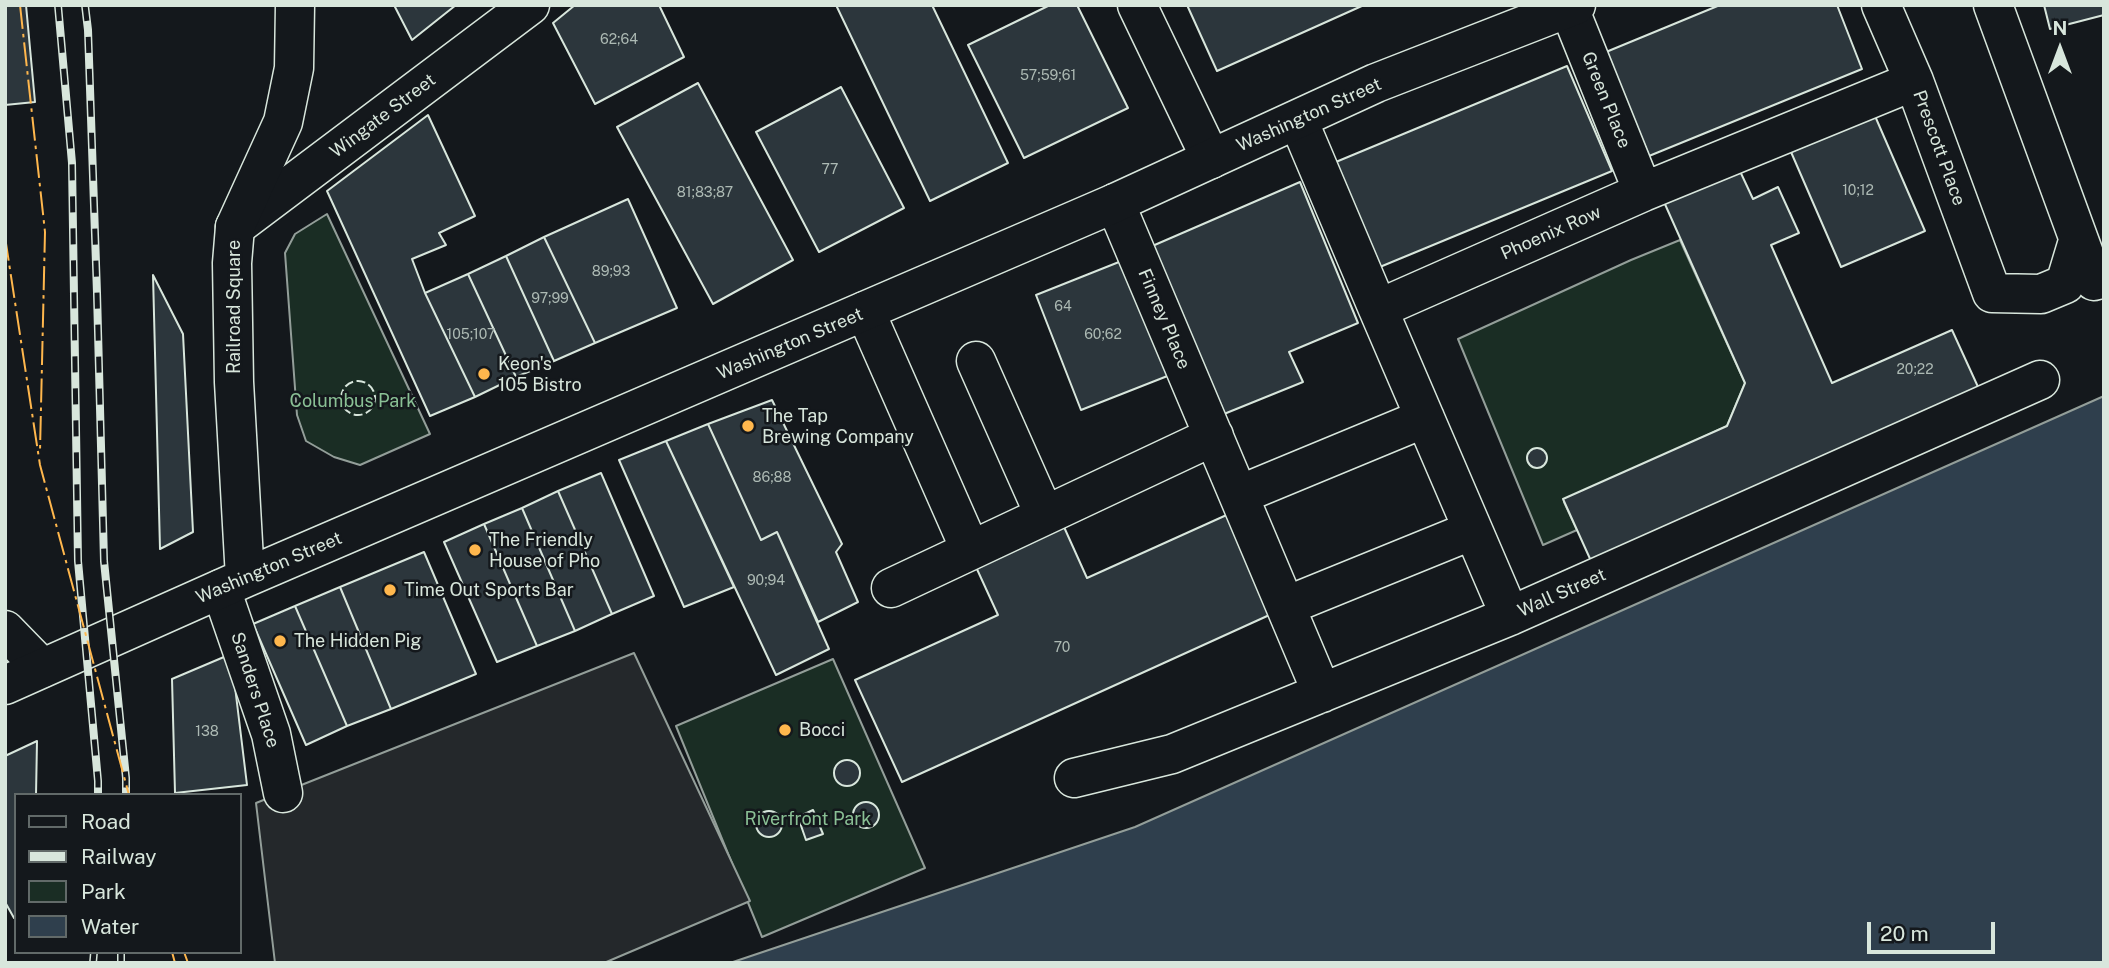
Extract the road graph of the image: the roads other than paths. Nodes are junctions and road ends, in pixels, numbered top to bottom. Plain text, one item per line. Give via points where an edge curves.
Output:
1 (295, 5) edge
2 (530, 5) edge
3 (1137, 5) edge
4 (1881, 5) edge
5 (1993, 5) edge
6 (1573, 7) edge
7 (1914, 81) junction
8 (1298, 120) junction
9 (1211, 159) junction
10 (1643, 192) junction
11 (1115, 203) junction
12 (235, 227) junction
13 (2078, 241) junction
14 (2104, 276) edge
15 (1378, 309) junction
16 (865, 311) junction
17 (976, 361) dead end
18 (2040, 380) dead end
19 (1425, 418) junction
20 (1214, 436) junction
21 (1239, 495) junction
22 (1044, 514) junction
23 (1473, 530) junction
24 (970, 549) junction
25 (233, 584) junction
26 (891, 588) dead end
27 (1286, 606) junction
28 (1510, 616) junction
29 (5, 630) edge
30 (42, 668) junction
31 (5, 685) edge
32 (1322, 693) junction
33 (1074, 779) dead end
34 (283, 793) dead end

1 - 12 main road, Railroad Square via 294,68 283,122
2 - 12 main road, Wingate Street
3 - 9 main road
4 - 7 main road, Prescott Place
5 - 13 main road
6 - 8 main road, Washington Street via 1376,83
6 - 10 main road, Green Place
7 - 10 main road, Phoenix Row
7 - 13 main road, Prescott Place via 1992,293 2041,294 2065,284
8 - 9 main road, Washington Street
8 - 15 main road
9 - 11 main road, Washington Street
10 - 15 main road, Phoenix Row
11 - 16 main road, Washington Street
11 - 20 main road, Finney Place
12 - 25 main road, Railroad Square
13 - 14 main road via 2094,281
15 - 19 main road
16 - 24 main road
16 - 25 main road, Washington Street
17 - 22 main road
18 - 28 main road, Wall Street
19 - 21 main road
19 - 23 main road
20 - 21 main road, Finney Place
20 - 22 main road
21 - 27 main road, Finney Place
22 - 24 main road
23 - 27 main road
23 - 28 main road
24 - 26 main road
25 - 30 main road, Washington Street
25 - 34 main road, Sanders Place
27 - 32 main road, Finney Place
28 - 32 main road, Wall Street
29 - 30 main road
30 - 31 main road, Washington Street
32 - 33 main road, Wall Street via 1172,754

